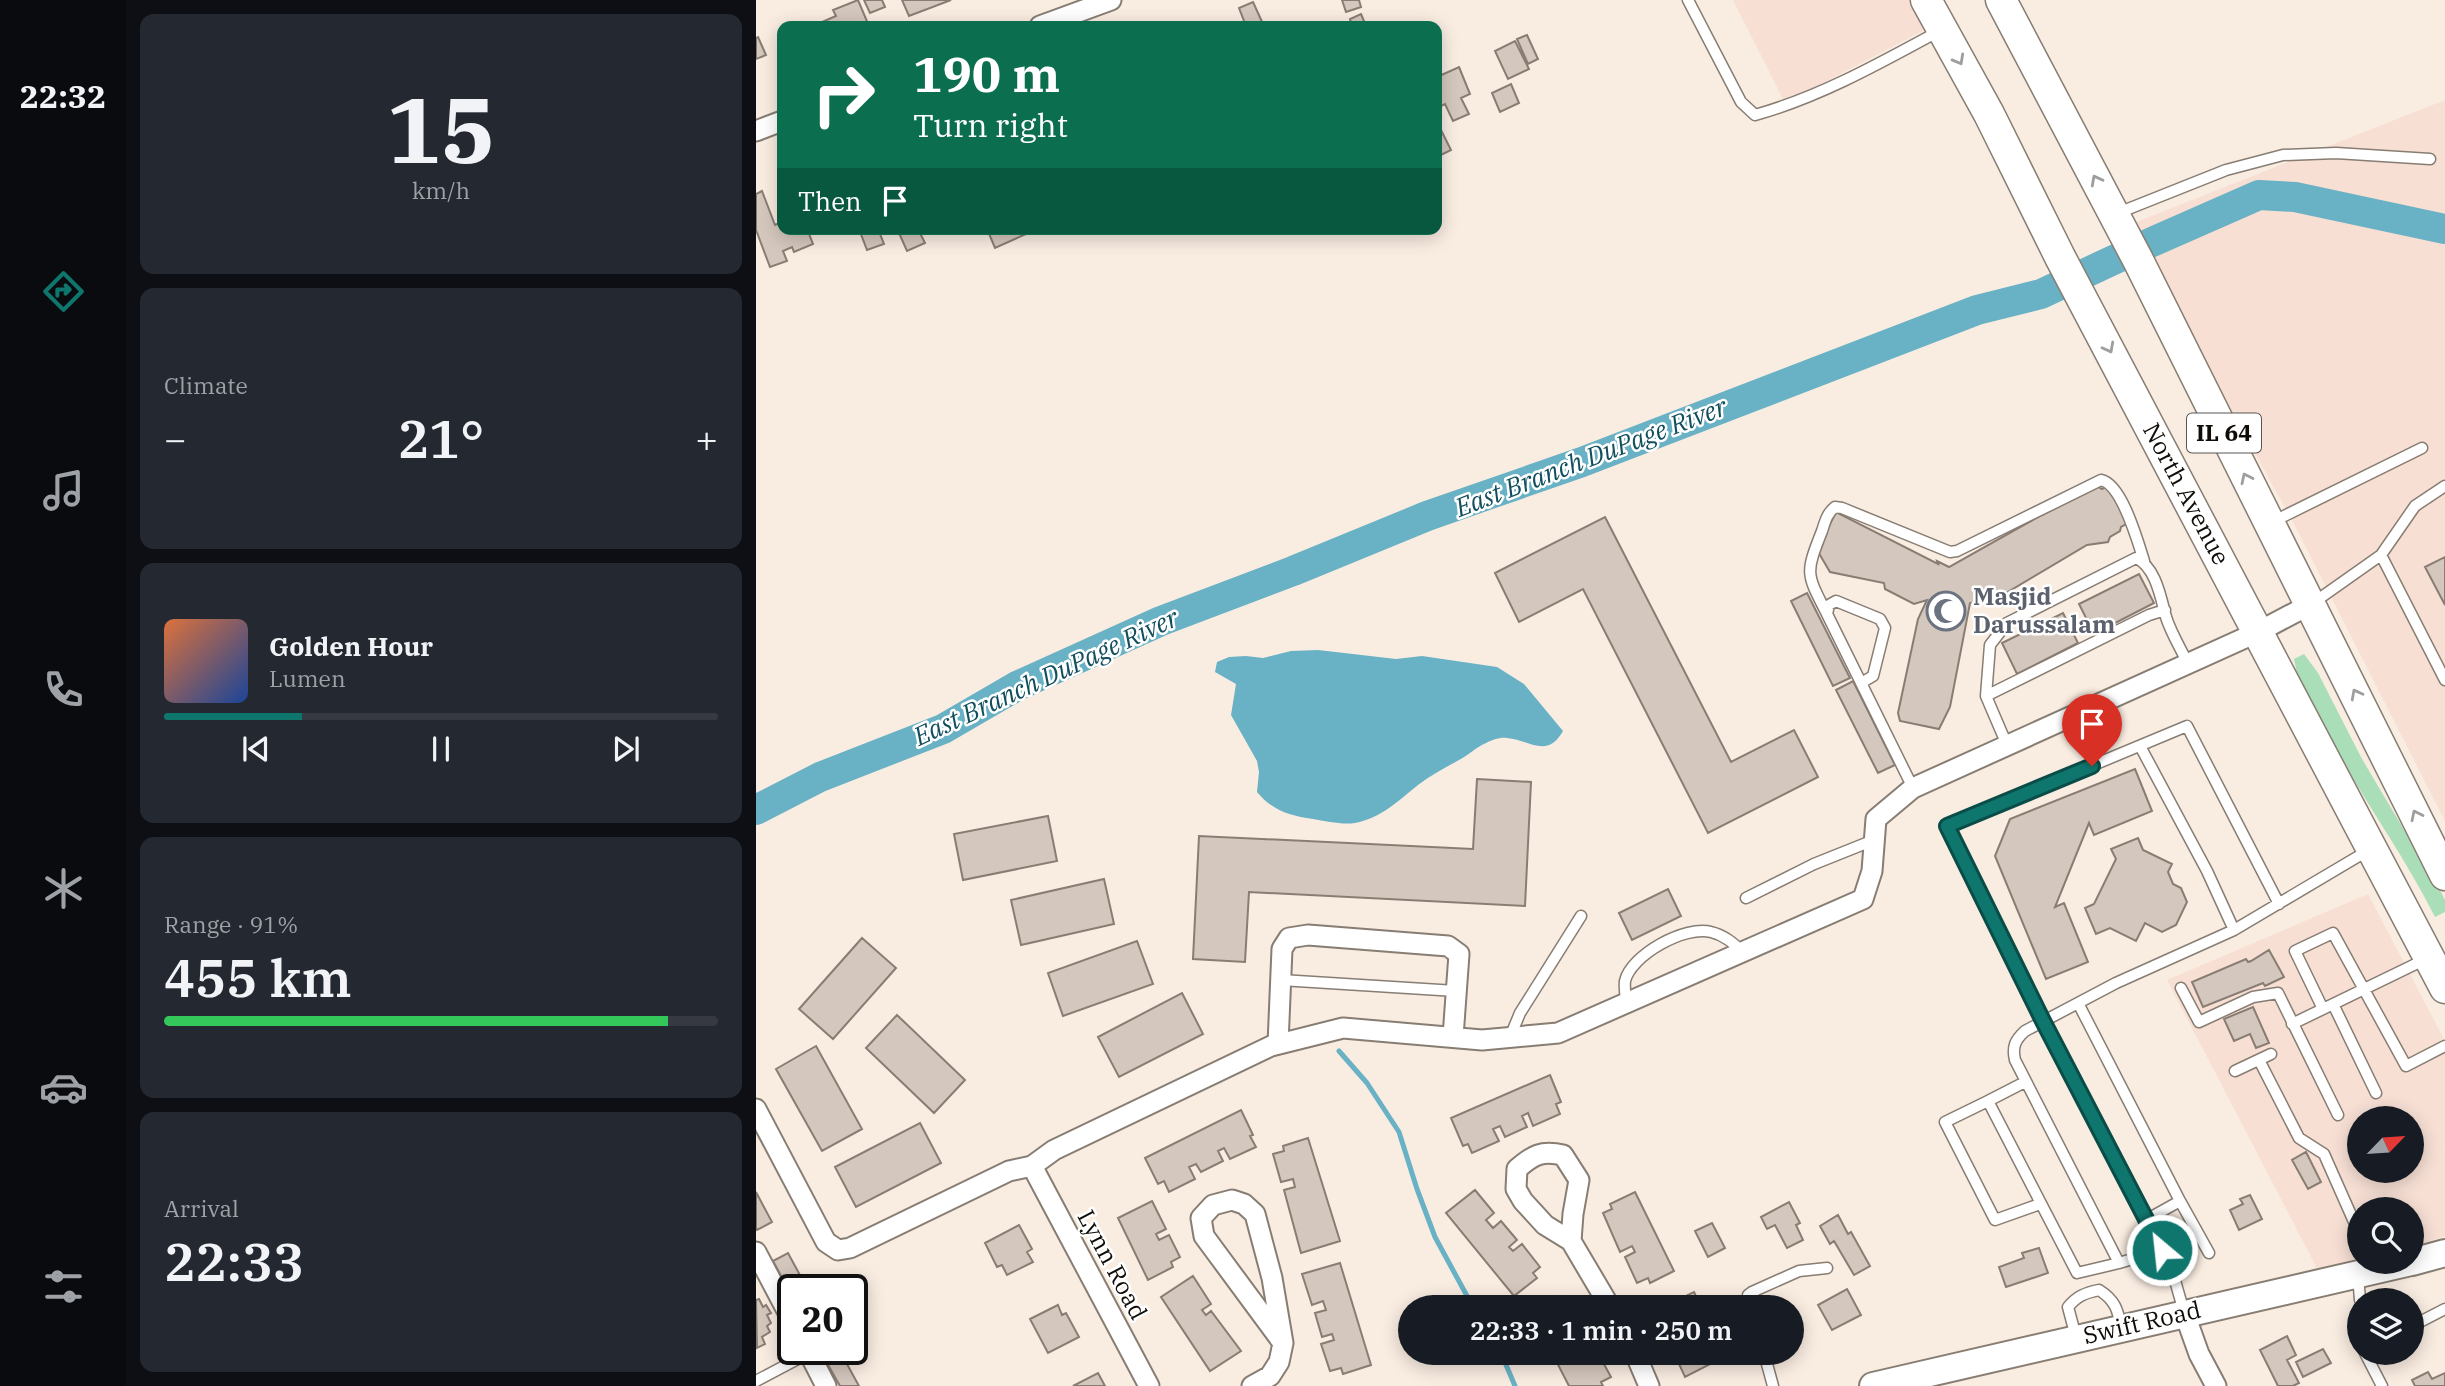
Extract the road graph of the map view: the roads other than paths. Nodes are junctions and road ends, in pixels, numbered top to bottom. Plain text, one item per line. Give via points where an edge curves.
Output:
1 (1111, 0) edge
2 (1688, 0) edge
3 (1926, 0) edge
4 (2001, 0) edge
5 (1054, 21) edge
6 (1942, 30) junction
7 (777, 123) edge
8 (756, 131) edge
9 (2430, 159) dead end
10 (2127, 238) junction
11 (2422, 449) dead end
12 (2445, 486) edge
13 (2269, 524) junction
14 (2381, 555) junction
15 (2144, 561) junction
16 (2309, 605) junction
17 (2165, 610) junction
18 (1827, 614) junction
19 (2258, 632) junction
20 (2188, 664) junction
21 (2445, 680) edge
22 (1861, 683) junction
23 (1986, 696) junction
24 (2007, 745) junction
25 (2140, 746) junction
26 (1913, 788) junction
27 (1874, 840) junction
28 (2371, 849) junction
29 (2445, 875) edge
30 (1746, 898) dead end
31 (2279, 904) junction
32 (1581, 916) dead end
33 (2234, 930) junction
34 (1744, 952) junction
35 (2429, 957) junction
36 (1280, 979) junction
37 (2181, 988) dead end
38 (2445, 988) edge
39 (2364, 989) junction
40 (1456, 991) junction
41 (1626, 1003) junction
42 (2078, 1003) junction
43 (2328, 1007) junction
44 (2043, 1021) junction
45 (2292, 1024) junction
46 (1453, 1037) junction
47 (1510, 1037) junction
48 (1278, 1044) junction
49 (2445, 1046) edge
50 (2271, 1054) dead end
51 (2259, 1060) junction
52 (2235, 1071) dead end
53 (2025, 1082) junction
54 (2376, 1093) dead end
55 (1988, 1101) junction
56 (756, 1110) edge
57 (2338, 1115) dead end
58 (1031, 1166) junction
59 (2180, 1200) junction
60 (2040, 1203) junction
61 (2347, 1206) edge
62 (2146, 1220) junction
63 (1571, 1241) dead end
64 (2162, 1250) junction
65 (756, 1252) edge
66 (2209, 1253) dead end
67 (2445, 1253) edge
68 (2424, 1259) edge
69 (2119, 1263) junction
70 (1827, 1268) dead end
71 (2364, 1277) edge
72 (777, 1292) edge
73 (1603, 1295) edge
74 (1748, 1295) edge
75 (2445, 1309) edge
76 (2184, 1312) junction
77 (2424, 1320) edge
78 (2122, 1327) junction
79 (2077, 1338) junction
80 (1283, 1343) junction
81 (784, 1365) edge
82 (815, 1365) edge
83 (1640, 1365) edge
84 (1767, 1365) edge
85 (2371, 1365) edge
86 (756, 1381) edge
87 (826, 1386) edge
88 (1149, 1386) edge
89 (1252, 1386) edge
90 (1649, 1386) edge
91 (1773, 1386) edge
92 (1873, 1386) edge
93 (2216, 1386) edge
94 (2382, 1386) edge

1 - 5 street
2 - 6 lane via 1741,102 1755,115 1871,68
3 - 6 main road, North Avenue / IL 64
10 -> 4 main road, IL 64
6 -> 19 main road, North Avenue / IL 64
7 - 8 street
9 - 10 lane via 2283,155 2226,170
13 -> 10 main road, IL 64
11 - 13 lane
12 - 14 lane via 2415,506
13 - 16 main road, IL 64
14 - 16 lane
14 - 21 lane
15 - 17 lane
15 - 18 lane via 2122,502 2111,485 2101,480 1957,551 1943,550 1835,507 1809,563 1812,585
15 - 23 lane via 2136,558 2007,623 1990,645
16 - 19 street
29 -> 16 main road, IL 64
17 - 20 lane
17 - 23 lane
18 - 22 lane
18 - 22 lane via 1836,601 1880,619 1885,628 1873,676
19 - 20 street
19 - 28 main road, North Avenue / IL 64
20 - 24 street
22 - 26 lane
23 - 24 lane
24 - 26 street
25 - 31 lane via 2187,726
25 - 33 lane
25 - 44 lane via 1947,826
26 - 27 street via 1875,818
27 - 30 lane
27 - 34 street via 1872,871 1863,899
28 - 31 lane
28 - 35 main road, North Avenue / IL 64
31 - 33 lane
32 - 47 lane via 1520,1013
33 - 42 lane
34 - 41 street
34 - 41 lane via 1725,937 1707,931 1686,933 1647,953 1631,968 1625,982
35 - 38 main road, North Avenue / IL 64
35 - 39 lane
36 - 40 lane
36 - 40 street via 1282,949 1289,939 1308,935 1448,946 1458,954
36 - 48 street
37 - 45 lane via 2199,1022 2253,997 2278,993
39 - 43 lane
39 - 43 lane via 2333,933 2295,951
39 - 49 lane via 2406,1066
40 - 46 street
41 - 47 street via 1558,1033
42 - 44 lane
42 - 59 lane
43 - 45 lane
43 - 54 lane
44 - 53 lane via 2017,1039 2012,1050
44 - 62 lane
45 - 57 lane
46 - 47 street
46 - 48 street via 1343,1028
48 - 58 street via 1054,1150
50 - 51 lane
51 - 52 lane
51 - 61 lane via 2300,1138 2324,1154
53 - 55 lane
53 - 69 lane
55 - 60 lane
55 - 60 lane via 1945,1122 1995,1220
56 - 58 street via 826,1242 838,1250 1009,1171
58 - 88 street, Lynn Road
59 - 62 lane
59 - 66 lane
60 - 69 lane via 2077,1273
62 - 64 lane
63 - 73 street
64 - 69 lane
64 - 76 lane
65 - 72 street
67 - 68 street, Swift Road
70 - 74 lane via 1800,1271
71 - 76 street, Swift Road
75 - 77 lane
76 - 78 street, Swift Road
76 - 93 street
78 - 79 street, Swift Road
78 - 79 lane via 2111,1298 2099,1290 2088,1292 2068,1307
79 - 92 street, Swift Road
80 - 80 street via 1255,1214 1232,1200 1213,1205 1201,1218 1204,1236
80 - 89 street via 1270,1376
81 - 86 lane
82 - 87 street
83 - 90 street
84 - 91 lane
85 - 94 lane

